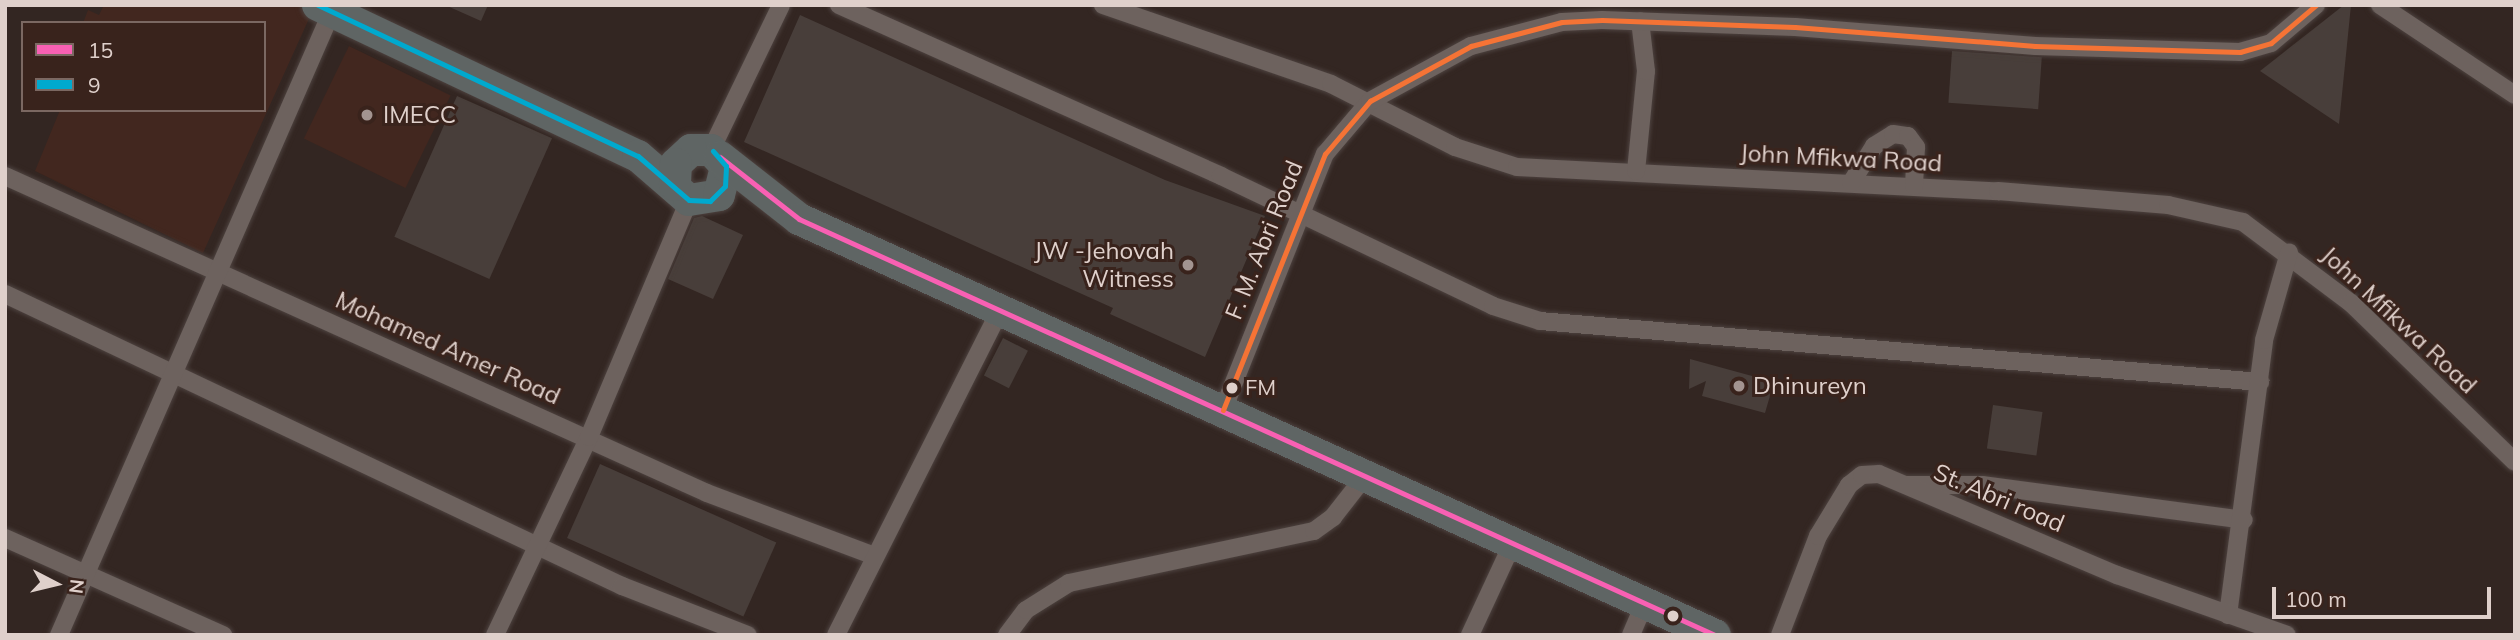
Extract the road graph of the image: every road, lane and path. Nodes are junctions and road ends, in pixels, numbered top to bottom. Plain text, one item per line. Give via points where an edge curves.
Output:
1 (781, 5) edge
2 (839, 5) edge
3 (1103, 5) edge
4 (1573, 5) edge
5 (2316, 5) edge
6 (2380, 5) edge
7 (338, 7) edge
8 (1640, 21) junction
9 (1562, 22) junction
10 (2515, 95) edge
11 (1370, 101) junction
12 (707, 152) junction
13 (1636, 172) junction
14 (5, 176) edge
15 (1851, 183) junction
16 (1914, 186) junction
17 (688, 196) junction
18 (1299, 215) junction
19 (799, 219) junction
20 (2289, 253) junction
21 (220, 275) junction
22 (5, 294) edge
23 (999, 312) junction
24 (176, 372) junction
25 (2260, 382) junction
26 (1223, 410) junction
27 (589, 437) junction
28 (2515, 462) edge
29 (1365, 476) junction
30 (1907, 485) junction
31 (2244, 520) junction
32 (5, 538) edge
33 (1514, 540) junction
34 (539, 545) junction
35 (875, 556) junction
36 (88, 574) junction
37 (1644, 604) junction
38 (2228, 615) junction
39 (59, 635) edge
40 (223, 635) edge
41 (495, 635) edge
42 (748, 635) edge
43 (836, 635) edge
44 (1007, 635) edge
45 (1470, 635) edge
46 (1631, 635) edge
47 (1715, 635) edge
48 (1780, 635) edge
49 (2287, 635) edge

1 - 12 street
2 - 18 street
3 - 11 street, John Mfikwa Road via 1275,62
4 - 9 street
5 - 8 street via 2271,43 2240,52 2035,46
6 - 10 street
7 - 12 highway via 628,134
7 - 17 highway via 638,156
7 - 21 street
8 - 9 street
8 - 13 street via 1646,71
9 - 11 street via 1471,46
11 - 13 street, John Mfikwa Road via 1480,158 1517,167
11 - 18 street, F. M. Abri Road via 1325,154
12 - 17 highway via 676,164
12 - 17 highway via 726,166 725,187
12 - 19 highway
13 - 15 street, John Mfikwa Road
14 - 21 street, Mohamed Amer Road
15 - 16 street, John Mfikwa Road
15 - 16 street via 1874,146 1893,134 1908,136 1916,147
16 - 20 street, John Mfikwa Road via 2205,210 2243,222
17 - 19 highway
17 - 27 street
18 - 25 street via 1493,306 1540,321
18 - 26 street, F. M. Abri Road
19 - 23 highway
20 - 25 street via 2272,306
20 - 28 street, John Mfikwa Road via 2351,303
21 - 24 street
21 - 27 street, Mohamed Amer Road
22 - 24 street
23 - 26 highway
23 - 35 street
24 - 34 street
24 - 36 street
25 - 31 street
26 - 29 highway
27 - 34 street
27 - 35 street, Mohamed Amer Road via 707,493
29 - 33 highway
29 - 44 street via 1334,517 1314,531 1069,583 1026,610
30 - 31 street via 1982,485
30 - 38 street, St. Abri road via 2117,575
30 - 48 street, St. Abri road via 1879,474 1862,475 1849,485 1818,536
31 - 38 street
32 - 36 street
33 - 37 highway
33 - 45 street
34 - 41 street
34 - 42 street via 665,605
35 - 43 street
36 - 39 street
36 - 40 street
37 - 46 street
37 - 47 highway
38 - 49 street, St. Abri road

